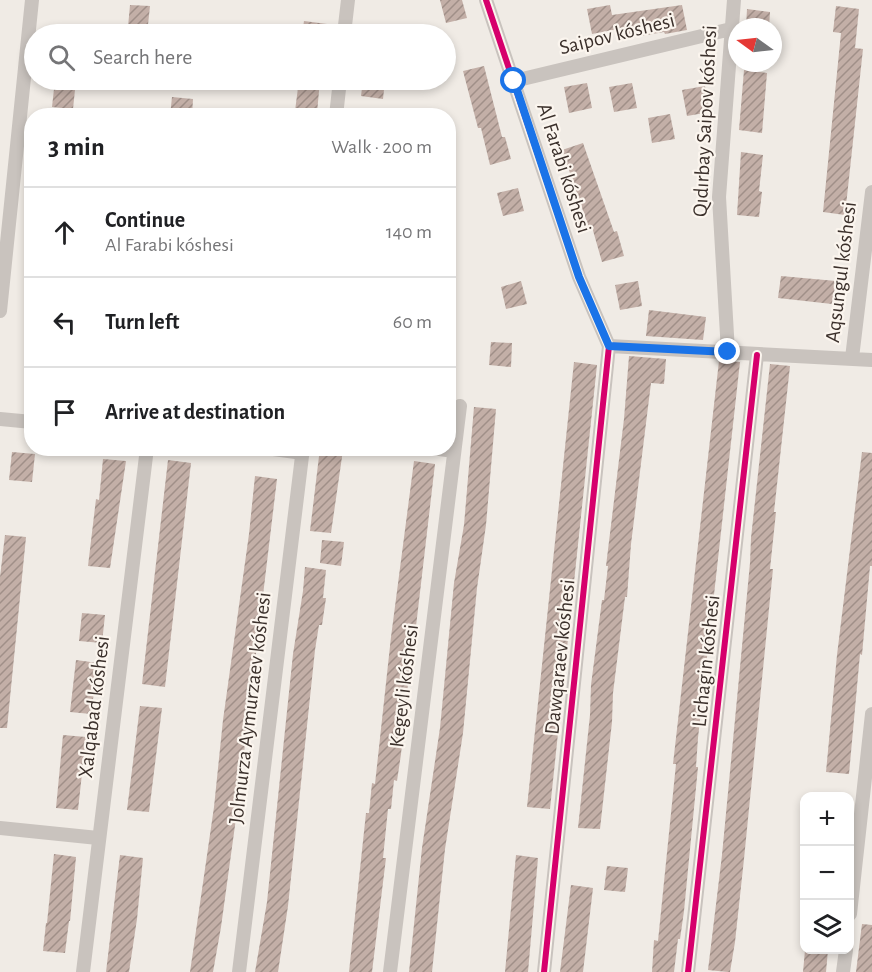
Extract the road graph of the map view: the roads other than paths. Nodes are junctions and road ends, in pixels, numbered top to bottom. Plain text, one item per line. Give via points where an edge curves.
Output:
1 (32, 0) edge
2 (348, 0) edge
3 (486, 0) edge
4 (734, 0) edge
5 (732, 18) edge
6 (30, 24) edge
7 (345, 24) edge
8 (728, 29) edge
9 (728, 70) edge
10 (24, 78) edge
11 (514, 81) junction
12 (339, 90) edge
13 (337, 108) edge
14 (872, 192) edge
15 (869, 239) edge
16 (0, 311) edge
17 (609, 346) junction
18 (728, 352) junction
19 (757, 355) junction
20 (852, 357) junction
21 (872, 360) edge
22 (460, 406) dead end
23 (0, 419) edge
24 (24, 421) edge
25 (456, 436) edge
26 (146, 456) edge
27 (302, 456) edge
28 (453, 456) edge
29 (872, 714) edge
30 (0, 828) edge
31 (98, 838) junction
32 (851, 900) edge
33 (845, 954) edge
34 (83, 972) edge
35 (239, 972) edge
36 (390, 972) edge
37 (544, 972) edge
38 (688, 972) edge
39 (843, 972) edge

1 - 6 street
2 - 7 street
3 - 11 street, Al Farabi kóshesi
4 - 5 street, Qıdırbay Saipov kóshesi
8 - 11 street, Saipov kóshesi
9 - 18 street, Qıdırbay Saipov kóshesi via 719,197
10 - 16 street
11 - 17 street, Al Farabi kóshesi via 579,277
12 - 13 street
14 - 15 street, Aqsungul kóshesi
15 - 20 street, Aqsungul kóshesi
17 - 18 street
17 - 37 street, Dawqaraev kóshesi
18 - 19 street
19 - 20 street
19 - 38 street, Lichagin kóshesi
20 - 21 street
22 - 25 street, Kegeyli kóshesi
23 - 24 street
26 - 31 street, Xalqabad kóshesi
27 - 35 street, Jolmurza Aymurzaev kóshesi
28 - 36 street, Kegeyli kóshesi
29 - 32 street
30 - 31 street
31 - 34 street, Xalqabad kóshesi
33 - 39 street

